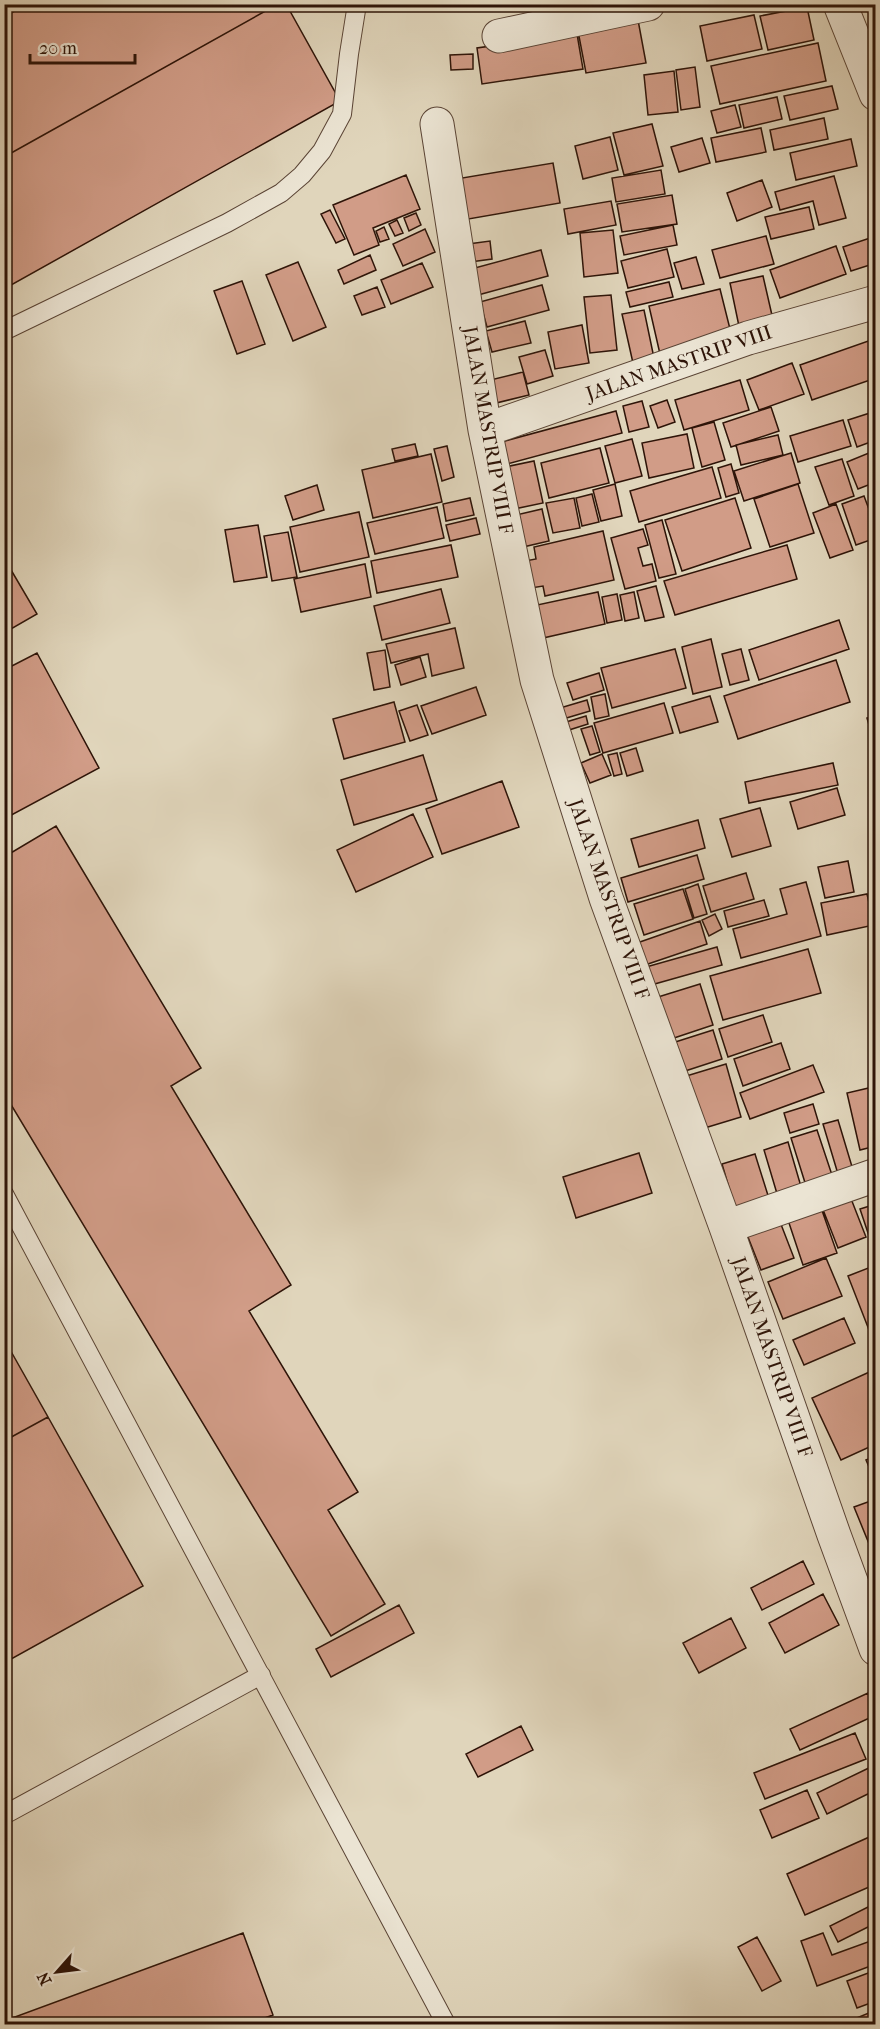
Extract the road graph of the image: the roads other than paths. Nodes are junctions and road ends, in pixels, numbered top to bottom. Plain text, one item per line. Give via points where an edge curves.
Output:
1 (357, 4) edge
2 (648, 4) edge
3 (840, 4) edge
4 (499, 36) dead end
5 (876, 94) edge
6 (437, 124) dead end
7 (876, 302) edge
8 (4, 331) edge
9 (485, 430) junction
10 (876, 1175) edge
11 (4, 1194) edge
12 (726, 1227) junction
13 (876, 1648) edge
14 (261, 1675) junction
15 (4, 1815) edge
16 (446, 2025) edge

1 - 8 lane via 342,114 322,152 302,175 281,193 227,223
2 - 4 street
3 - 5 street
6 - 9 street, JALAN MASTRIP VIII F
7 - 9 street, JALAN MASTRIP VIII via 748,338
9 - 12 street, JALAN MASTRIP VIII F via 537,680 606,898
10 - 12 street
11 - 14 lane
12 - 13 street, JALAN MASTRIP VIII F
14 - 15 lane
14 - 16 lane

